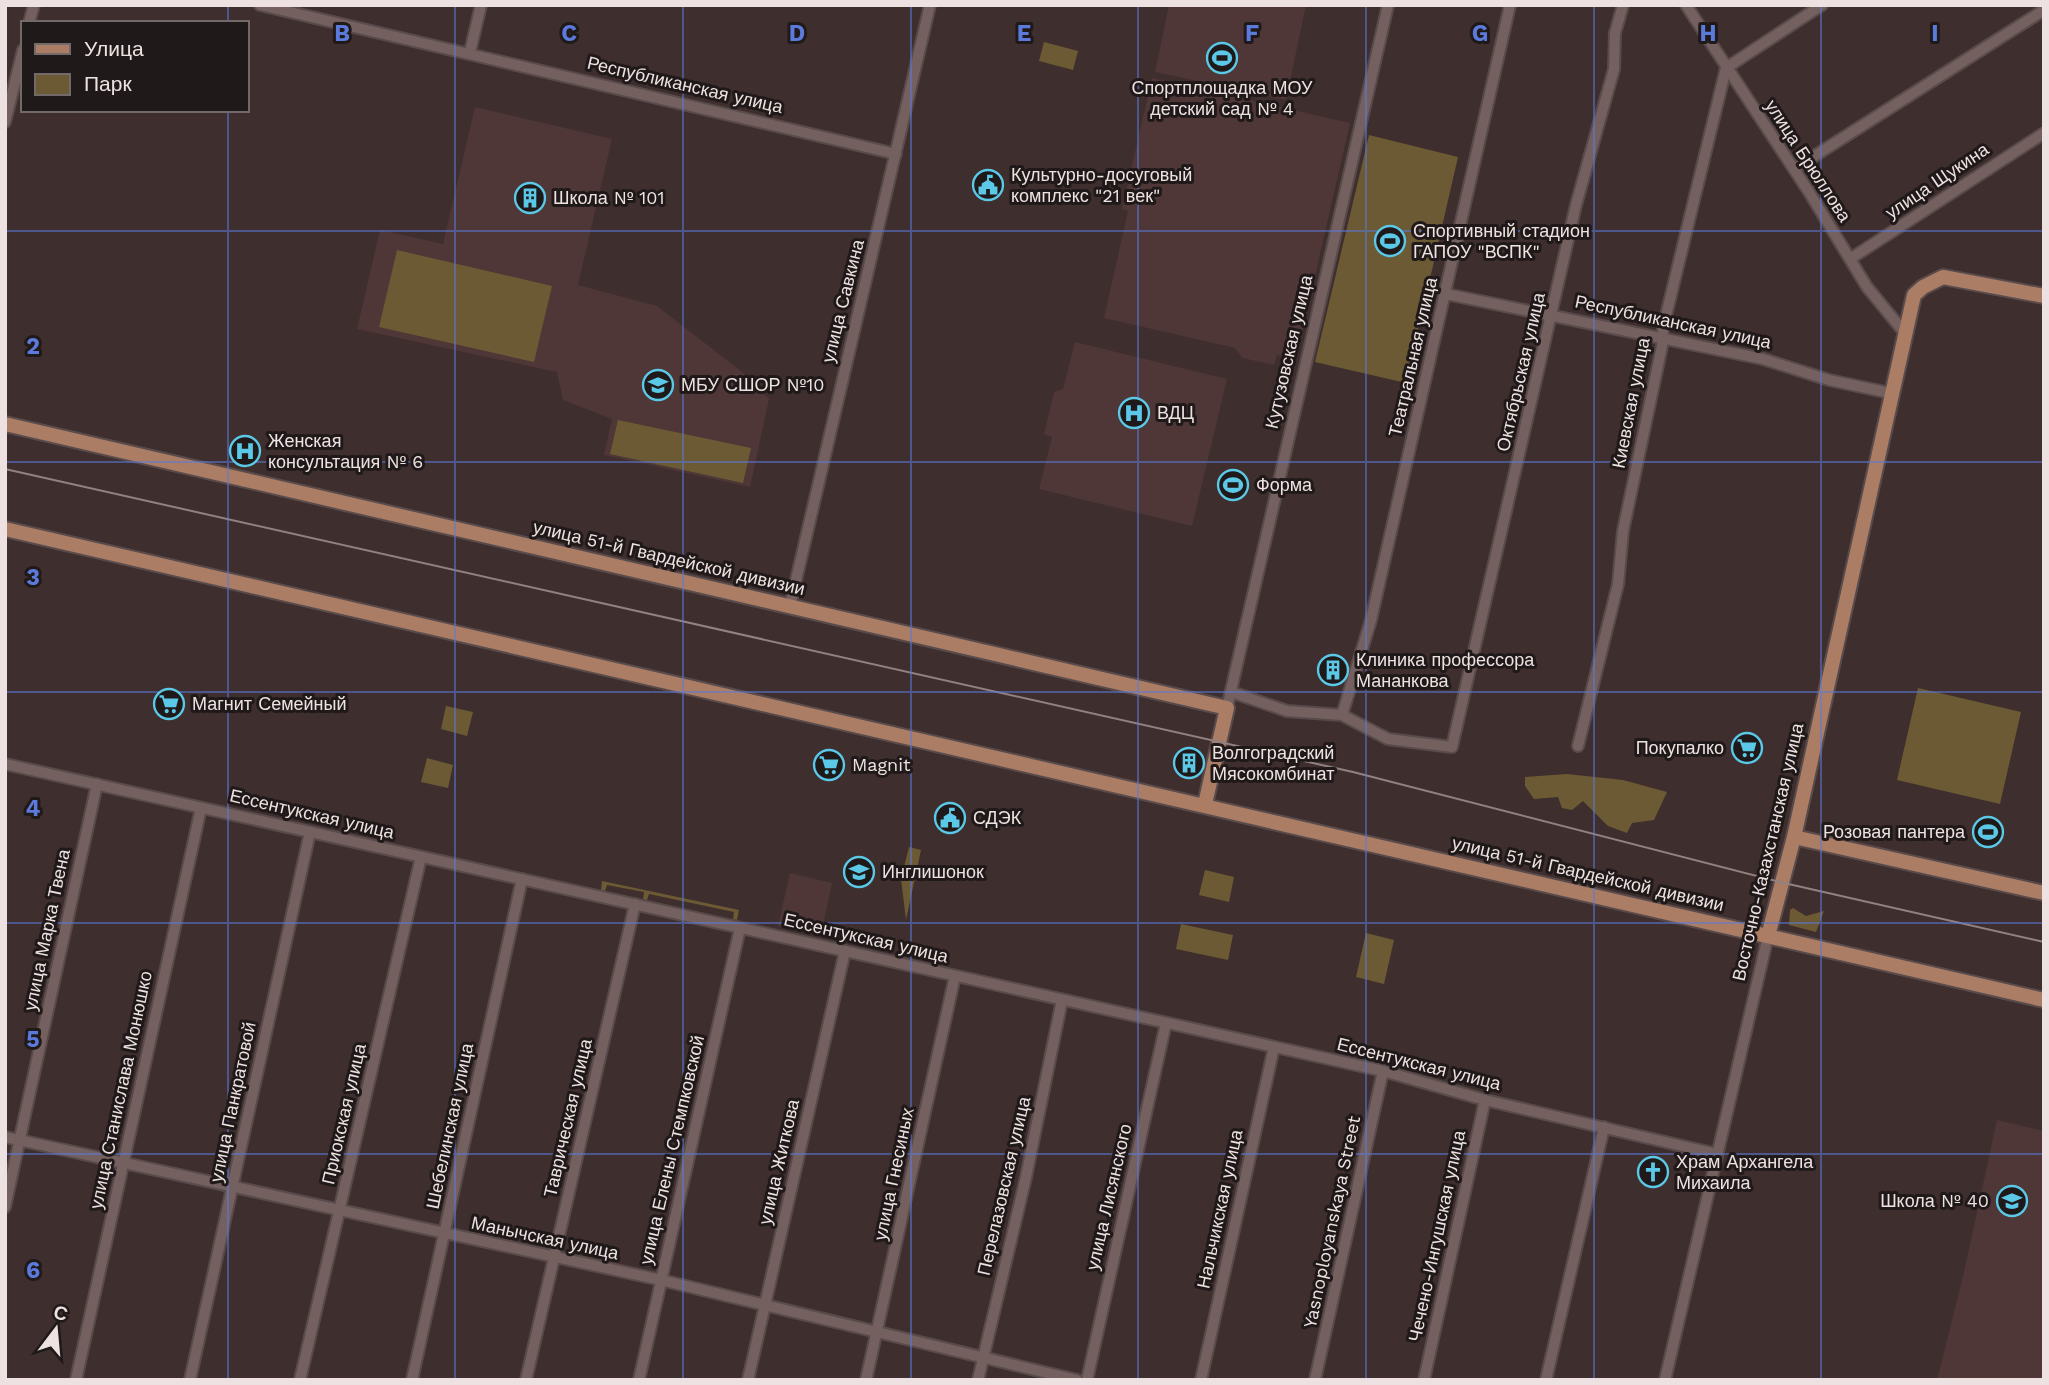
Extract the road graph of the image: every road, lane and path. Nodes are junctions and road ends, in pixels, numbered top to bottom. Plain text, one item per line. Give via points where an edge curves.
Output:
1 (262, 5) edge
2 (481, 5) edge
3 (930, 5) edge
4 (1388, 5) edge
5 (1510, 5) edge
6 (1623, 5) edge
7 (1686, 5) edge
8 (1822, 5) edge
9 (2044, 10) edge
10 (470, 52) junction
11 (21, 58) edge
12 (1726, 68) junction
13 (5, 122) edge
14 (2044, 132) edge
15 (896, 153) junction
16 (1794, 169) junction
17 (1850, 259) junction
18 (1446, 294) junction
19 (2044, 296) edge
20 (1552, 314) junction
21 (1904, 332) junction
22 (1664, 338) junction
23 (1891, 393) junction
24 (5, 424) edge
25 (5, 529) edge
26 (790, 606) junction
27 (1231, 692) junction
28 (1227, 708) junction
29 (1342, 715) junction
30 (1578, 746) dead end
31 (5, 764) edge
32 (97, 784) junction
33 (1205, 804) junction
34 (201, 808) junction
35 (310, 832) junction
36 (1794, 837) junction
37 (421, 857) junction
38 (522, 879) junction
39 (2044, 893) edge
40 (635, 904) junction
41 (740, 928) junction
42 (1768, 936) junction
43 (845, 951) junction
44 (955, 976) junction
45 (1062, 1000) junction
46 (2044, 1000) edge
47 (1166, 1023) junction
48 (1274, 1047) junction
49 (1382, 1071) junction
50 (1485, 1100) junction
51 (1604, 1127) junction
52 (5, 1137) edge
53 (20, 1140) junction
54 (1717, 1154) junction
55 (123, 1163) junction
56 (232, 1187) junction
57 (5, 1207) edge
58 (340, 1209) junction
59 (444, 1234) junction
60 (555, 1257) junction
61 (661, 1280) junction
62 (765, 1304) junction
63 (877, 1331) junction
64 (983, 1357) junction
65 (76, 1380) edge
66 (190, 1380) edge
67 (300, 1380) edge
68 (412, 1380) edge
69 (526, 1380) edge
70 (639, 1380) edge
71 (748, 1380) edge
72 (866, 1380) edge
73 (978, 1380) edge
74 (1077, 1380) edge
75 (1087, 1380) edge
76 (1201, 1380) edge
77 (1315, 1380) edge
78 (1424, 1380) edge
79 (1546, 1380) edge
80 (1665, 1380) edge

1 - 10 street, Республиканская улица
2 - 10 street
3 - 15 street, улица Савкина
4 - 27 street, Кутузовская улица
5 - 18 street, Театральная улица
6 - 20 street, Октябрьская улица via 1615,33 1614,69
7 - 12 street, улица Брюллова
8 - 12 street
9 - 16 street
10 - 15 street, Республиканская улица
11 - 13 street
12 - 16 street, улица Брюллова
12 - 22 street, Киевская улица
14 - 17 street, улица Щукина
15 - 26 street, улица Савкина
16 - 17 street, улица Брюллова
17 - 21 street, улица Брюллова
18 - 20 street, Республиканская улица
18 - 29 street, Театральная улица via 1371,620
19 - 21 main road, Восточно-Казахстанская улица via 1943,277 1914,295
20 - 22 street, Республиканская улица
20 - 29 street, Октябрьская улица via 1452,747 1388,739
21 - 23 main road, Восточно-Казахстанская улица
22 - 23 street, Республиканская улица
22 - 30 street, Киевская улица via 1623,531 1619,584
23 - 36 main road, Восточно-Казахстанская улица
24 - 26 main road, улица 51-й Гвардейской дивизии
25 - 33 main road, улица 51-й Гвардейской дивизии
26 - 28 main road, улица 51-й Гвардейской дивизии
27 - 28 street, Кутузовская улица
27 - 29 street via 1287,711
28 - 33 main road
31 - 32 street, Ессентукская улица
32 - 34 street, Ессентукская улица
32 - 53 street, улица Марка Твена
33 - 42 main road, улица 51-й Гвардейской дивизии
34 - 35 street, Ессентукская улица
34 - 55 street, улица Станислава Монюшко
35 - 37 street, Ессентукская улица
35 - 56 street, улица Панкратовой
36 - 39 main road
36 - 42 main road, Восточно-Казахстанская улица
37 - 38 street, Ессентукская улица
37 - 58 street, Приокская улица
38 - 40 street, Ессентукская улица
38 - 59 street, Шебелинская улица
40 - 41 street, Ессентукская улица
40 - 60 street, Таврическая улица
41 - 43 street, Ессентукская улица
41 - 61 street, улица Елены Стемпковской
42 - 46 main road, улица 51-й Гвардейской дивизии
42 - 54 street, Восточно-Казахстанская улица
43 - 44 street, Ессентукская улица
43 - 62 street, улица Житкова
44 - 45 street, Ессентукская улица
44 - 63 street, улица Гнесиных
45 - 47 street, Ессентукская улица
45 - 64 street, Перелазовская улица
47 - 48 street, Ессентукская улица
47 - 75 street, улица Лисянского
48 - 49 street, Ессентукская улица
48 - 76 street, Нальчикская улица
49 - 50 street, Ессентукская улица
49 - 77 street, Yasnoployanskaya Street
50 - 51 street, Ессентукская улица
50 - 78 street, Чечено-Ингушская улица
51 - 54 street, Ессентукская улица
51 - 79 street
52 - 53 street, Манычская улица
53 - 55 street, Манычская улица
53 - 57 street, улица Марка Твена
54 - 80 street, Восточно-Казахстанская улица
55 - 56 street, Манычская улица
55 - 65 street, улица Станислава Монюшко
56 - 58 street, Манычская улица
56 - 66 street, улица Панкратовой
58 - 59 street, Манычская улица
58 - 67 street, Приокская улица
59 - 60 street, Манычская улица
59 - 68 street, Шебелинская улица
60 - 61 street, Манычская улица
60 - 69 street, Таврическая улица
61 - 62 street, Манычская улица
61 - 70 street, улица Елены Стемпковской
62 - 63 street, Манычская улица
62 - 71 street, улица Житкова
63 - 64 street, Манычская улица
63 - 72 street, улица Гнесиных
64 - 73 street, Перелазовская улица
64 - 74 street, Манычская улица

